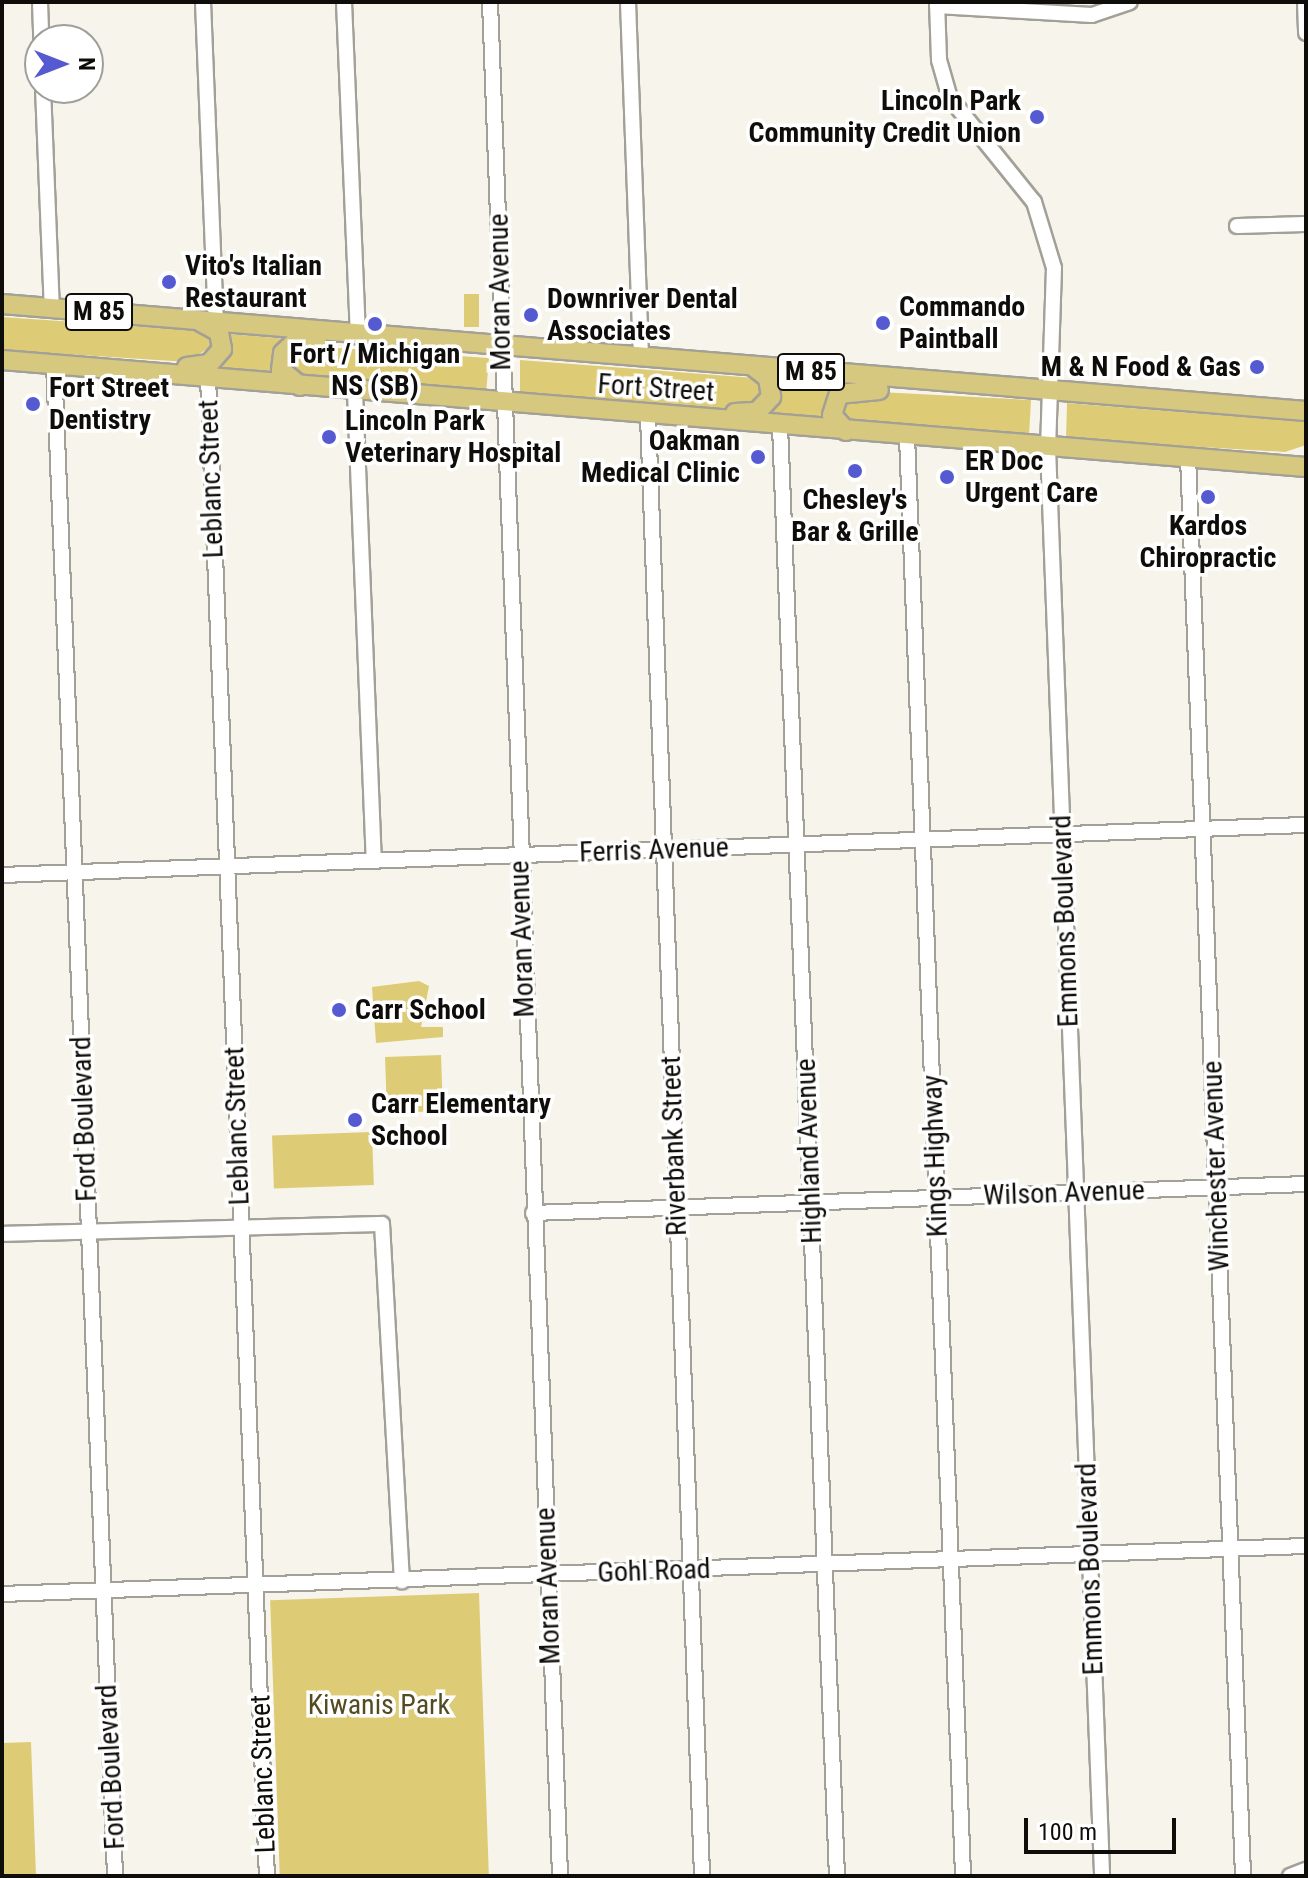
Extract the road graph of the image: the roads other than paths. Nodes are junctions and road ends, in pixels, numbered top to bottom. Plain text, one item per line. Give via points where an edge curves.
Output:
1 (40, 2) edge
2 (203, 2) edge
3 (490, 2) edge
4 (628, 2) edge
5 (1130, 2) edge
6 (1305, 2) edge
7 (937, 4) edge
8 (1056, 7) edge
9 (344, 10) edge
10 (41, 24) edge
11 (1306, 33) edge
12 (44, 104) edge
13 (1306, 224) edge
14 (1237, 226) dead end
15 (2, 304) edge
16 (52, 308) junction
17 (92, 311) junction
18 (2, 315) edge
19 (196, 320) junction
20 (216, 321) junction
21 (358, 337) junction
22 (478, 345) junction
23 (503, 347) junction
24 (641, 358) junction
25 (2, 360) edge
26 (54, 363) junction
27 (764, 371) junction
28 (208, 377) junction
29 (980, 386) junction
30 (301, 387) junction
31 (355, 392) junction
32 (1047, 392) junction
33 (501, 404) junction
34 (1306, 411) edge
35 (639, 415) junction
36 (780, 426) junction
37 (846, 431) junction
38 (907, 436) junction
39 (1048, 448) junction
40 (1306, 454) edge
41 (1185, 456) junction
42 (1306, 467) edge
43 (1306, 825) edge
44 (1202, 828) junction
45 (1061, 833) junction
46 (923, 839) junction
47 (797, 844) junction
48 (662, 849) junction
49 (519, 854) junction
50 (374, 860) junction
51 (226, 865) junction
52 (75, 873) junction
53 (2, 875) edge
54 (1306, 1184) edge
55 (1216, 1186) junction
56 (1075, 1193) junction
57 (937, 1197) junction
58 (811, 1203) junction
59 (676, 1208) junction
60 (533, 1213) junction
61 (241, 1225) junction
62 (89, 1232) junction
63 (2, 1234) edge
64 (1306, 1546) edge
65 (1230, 1548) junction
66 (1089, 1554) junction
67 (950, 1559) junction
68 (825, 1564) junction
69 (691, 1570) junction
70 (548, 1575) junction
71 (402, 1581) junction
72 (255, 1586) junction
73 (103, 1593) junction
74 (2, 1594) edge
75 (1306, 1870) edge
76 (115, 1876) edge
77 (267, 1876) edge
78 (560, 1876) edge
79 (702, 1876) edge
80 (837, 1876) edge
81 (963, 1876) edge
82 (1102, 1876) edge
83 (1243, 1876) edge
84 (1290, 1876) edge

1 - 10 street
2 - 20 street
3 - 23 street, Moran Avenue
4 - 24 street
5 - 8 street via 1092,15
6 - 11 street
7 - 8 street
7 - 32 street, Emmons Boulevard via 950,98 1034,202 1048,231 1054,280
9 - 21 street
12 - 16 street
13 - 14 street
15 - 16 main road, Fort Street / M 85
16 - 17 main road, Fort Street / M 85
17 - 18 main road
17 - 19 main road, Fort Street / M 85
19 - 20 main road, Fort Street / M 85
19 - 26 main road via 221,335 222,349 209,364 66,356
20 - 21 main road, Fort Street / M 85
21 - 22 main road, Fort Street / M 85
22 - 23 main road, Fort Street / M 85
22 - 30 main road via 438,355 296,341 286,347 281,370
23 - 24 main road, Fort Street / M 85
23 - 33 street, Moran Avenue
24 - 27 main road, Fort Street / M 85
25 - 26 main road, Fort Street / M 85
26 - 28 main road, Fort Street / M 85
26 - 52 street, Ford Boulevard
27 - 29 main road, Fort Street / M 85
27 - 35 main road via 771,397 757,412 652,408
28 - 30 main road, Fort Street / M 85
28 - 51 street, Leblanc Street
29 - 32 main road, Fort Street / M 85
29 - 37 main road via 955,395 844,391 832,415
30 - 31 main road, Fort Street / M 85
31 - 33 main road, Fort Street / M 85
31 - 50 street
32 - 34 main road, Fort Street / M 85
32 - 39 street, Emmons Boulevard
33 - 35 main road, Fort Street / M 85
33 - 49 street, Moran Avenue
35 - 36 main road, Fort Street / M 85
35 - 48 street, Riverbank Street
36 - 37 main road, Fort Street / M 85
36 - 47 street, Highland Avenue
37 - 38 main road, Fort Street / M 85
38 - 39 main road, Fort Street / M 85
38 - 46 street, Kings Highway
39 - 41 main road, Fort Street / M 85
39 - 45 street, Emmons Boulevard
40 - 41 main road
41 - 42 main road, Fort Street / M 85
41 - 44 street, Winchester Avenue
43 - 44 street, Ferris Avenue
44 - 45 street, Ferris Avenue
44 - 55 street, Winchester Avenue
45 - 46 street, Ferris Avenue
45 - 56 street, Emmons Boulevard
46 - 47 street, Ferris Avenue
46 - 57 street, Kings Highway
47 - 48 street, Ferris Avenue
47 - 58 street, Highland Avenue
48 - 49 street, Ferris Avenue
48 - 59 street, Riverbank Street
49 - 50 street, Ferris Avenue
49 - 60 street, Moran Avenue
50 - 51 street, Ferris Avenue
51 - 52 street, Ferris Avenue
51 - 61 street, Leblanc Street
52 - 53 street, Ferris Avenue
52 - 62 street, Ford Boulevard
54 - 55 street, Wilson Avenue
55 - 56 street, Wilson Avenue
55 - 65 street, Winchester Avenue
56 - 57 street, Wilson Avenue
56 - 66 street, Emmons Boulevard
57 - 58 street, Wilson Avenue
57 - 67 street, Kings Highway
58 - 59 street, Wilson Avenue
58 - 68 street, Highland Avenue
59 - 60 street, Wilson Avenue
59 - 69 street, Riverbank Street
60 - 70 street, Moran Avenue
61 - 62 street
61 - 71 street via 382,1224
61 - 72 street, Leblanc Street
62 - 63 street
62 - 73 street, Ford Boulevard
64 - 65 street, Gohl Road
65 - 66 street, Gohl Road
65 - 83 street, Winchester Avenue
66 - 67 street, Gohl Road
66 - 82 street, Emmons Boulevard
67 - 68 street, Gohl Road
67 - 81 street, Kings Highway
68 - 69 street, Gohl Road
68 - 80 street, Highland Avenue
69 - 70 street, Gohl Road
69 - 79 street, Riverbank Street
70 - 71 street, Gohl Road
70 - 78 street, Moran Avenue
71 - 72 street, Gohl Road
72 - 73 street, Gohl Road
72 - 77 street, Leblanc Street
73 - 74 street, Gohl Road
73 - 76 street, Ford Boulevard
75 - 84 street

